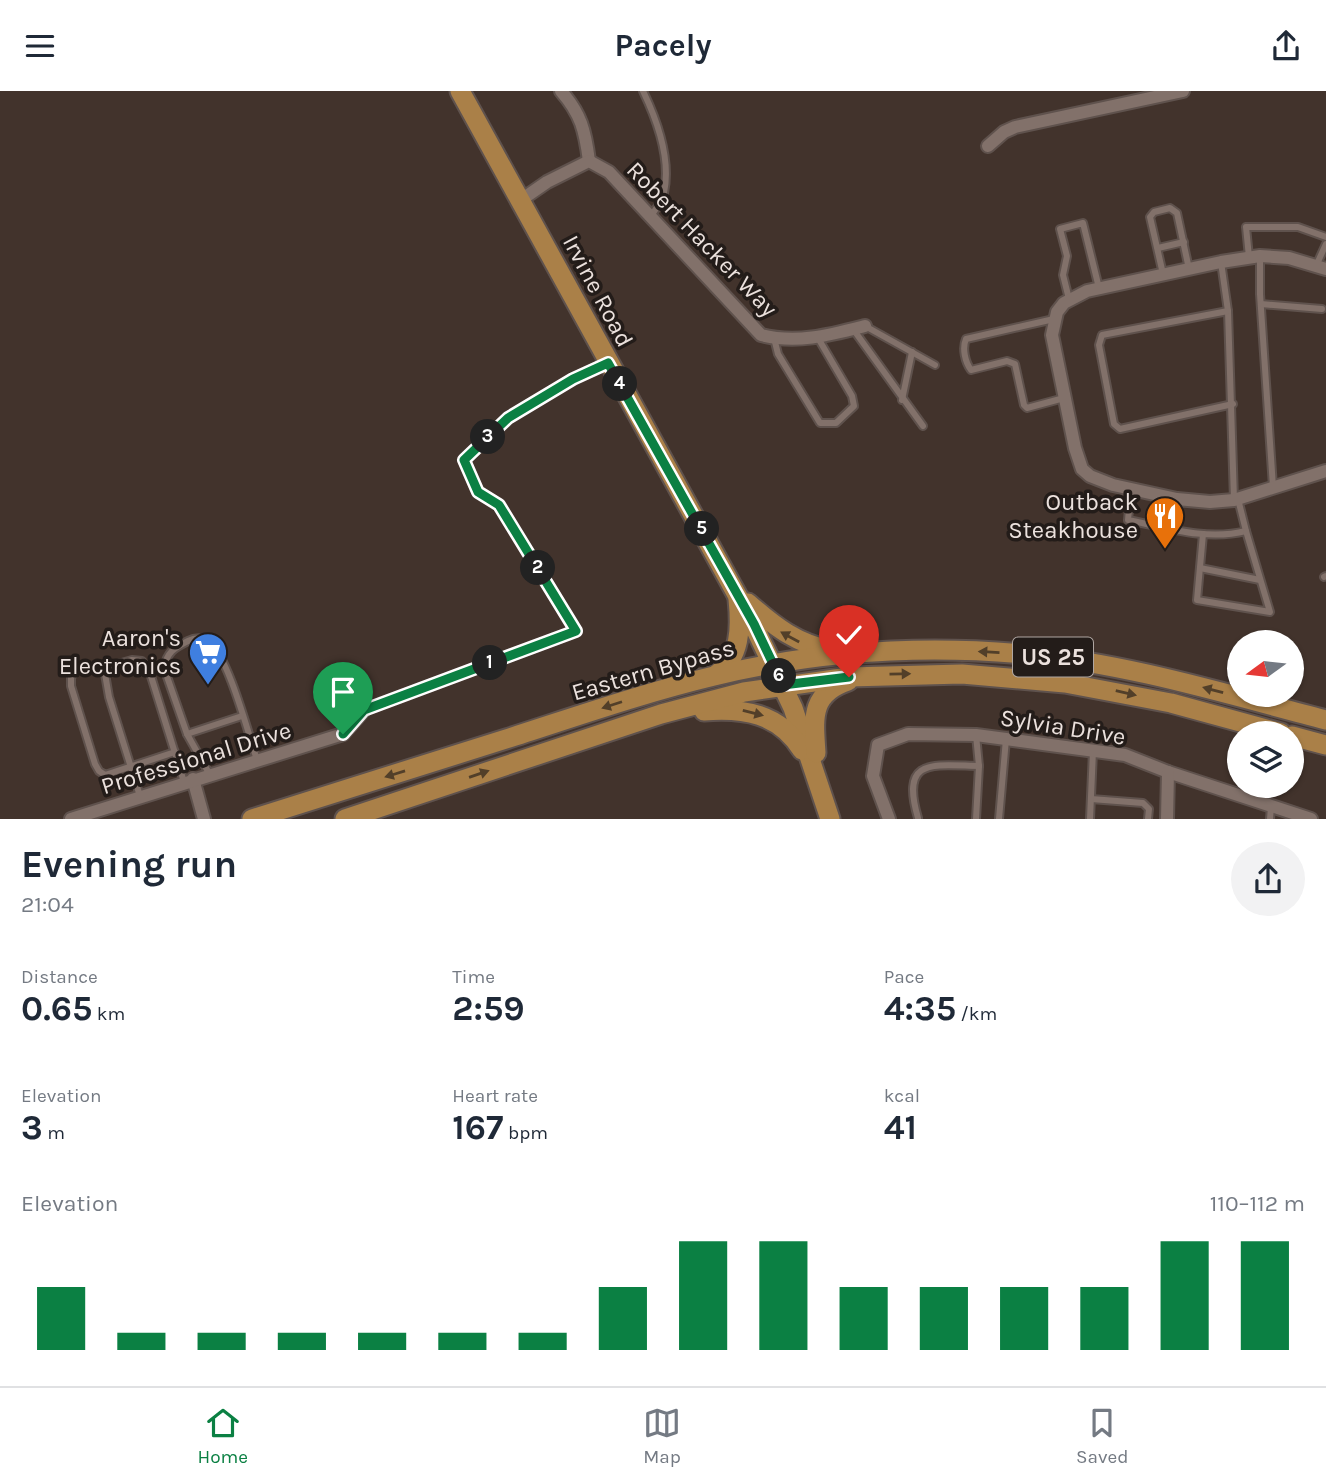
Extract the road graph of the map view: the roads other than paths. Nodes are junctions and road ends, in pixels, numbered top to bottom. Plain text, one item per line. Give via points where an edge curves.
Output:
1 (460, 91) edge
2 (561, 91) edge
3 (643, 91) edge
4 (1184, 91) edge
5 (988, 146) dead end
6 (589, 160) junction
7 (521, 200) junction
8 (650, 216) junction
9 (1326, 237) edge
10 (1184, 242) junction
11 (1326, 244) edge
12 (1158, 249) junction
13 (1254, 257) junction
14 (1221, 262) junction
15 (1321, 267) edge
16 (1189, 268) junction
17 (1163, 274) junction
18 (1098, 288) junction
19 (1069, 299) junction
20 (1261, 304) junction
21 (1322, 309) dead end
22 (1228, 311) junction
23 (1054, 320) junction
24 (859, 328) junction
25 (774, 338) junction
26 (818, 338) junction
27 (912, 352) junction
28 (608, 363) junction
29 (934, 365) dead end
30 (1064, 398) junction
31 (902, 400) junction
32 (1233, 404) junction
33 (923, 426) dead end
34 (1326, 471) edge
35 (1273, 487) junction
36 (1131, 489) junction
37 (1236, 500) junction
38 (1246, 531) junction
39 (1203, 534) junction
40 (1200, 568) junction
41 (1260, 580) junction
42 (738, 595) junction
43 (855, 654) junction
44 (773, 664) junction
45 (104, 668) junction
46 (716, 675) junction
47 (865, 676) junction
48 (783, 685) junction
49 (364, 710) joint
50 (661, 714) junction
51 (242, 716) junction
52 (1326, 720) edge
53 (1236, 721) edge
54 (187, 734) junction
55 (976, 735) junction
56 (1006, 739) junction
57 (1304, 739) edge
58 (1326, 745) edge
59 (1093, 751) junction
60 (175, 752) junction
61 (257, 760) junction
62 (979, 765) junction
63 (131, 767) junction
64 (1168, 772) junction
65 (210, 775) junction
66 (817, 775) junction
67 (189, 781) junction
68 (140, 796) junction
69 (1091, 799) junction
70 (1271, 805) junction
71 (71, 819) edge
72 (204, 819) edge
73 (252, 819) edge
74 (345, 819) edge
75 (830, 819) edge
76 (889, 819) edge
77 (917, 819) edge
78 (976, 819) edge
79 (999, 819) edge
80 (1090, 819) edge
81 (1148, 819) edge
82 (1167, 819) edge
83 (1270, 819) edge
84 (1311, 819) edge

1 - 7 main road, Irvine Road
2 - 6 street via 575,107 585,131
3 - 8 lane via 655,117 666,175 664,195
4 - 5 street via 1015,127
6 - 7 street, Robert Hacker Way
6 - 8 street, Robert Hacker Way via 609,172
7 - 28 main road, Irvine Road
8 - 25 street, Robert Hacker Way via 761,334
9 - 13 lane via 1298,227 1246,227
10 - 12 lane
10 - 12 lane via 1174,209 1154,212 1150,221
10 - 16 lane
11 - 15 lane
12 - 17 lane
13 - 14 street
13 - 15 street via 1289,258
13 - 20 lane
14 - 16 street
14 - 22 lane
16 - 17 street
17 - 18 street
18 - 19 street
18 - 19 lane via 1083,223 1060,229
19 - 23 street
20 - 21 lane
20 - 35 lane
22 - 32 lane
22 - 32 lane via 1102,335 1099,345 1114,424 1120,429
23 - 30 street via 1052,335
23 - 30 lane via 965,339 963,344 971,370 1007,361 1015,364 1027,408
24 - 26 street, Robert Hacker Way
24 - 27 lane
24 - 31 lane
25 - 26 street, Robert Hacker Way
25 - 26 lane via 778,355 820,423 836,423 854,406 852,396
27 - 29 lane
27 - 31 lane
28 - 42 main road, Irvine Road
28 - 49 lane via 508,418 464,460 478,492 499,505 576,631
30 - 36 street via 1083,469 1090,477
31 - 33 lane
32 - 37 lane
34 - 35 street
35 - 37 street
36 - 37 street via 1194,502
36 - 39 lane via 1128,520
37 - 38 lane
38 - 39 lane
38 - 41 lane
39 - 40 lane
40 - 41 lane
40 - 41 lane via 1197,600 1270,613
43 -> 42 main road via 797,641
42 - 44 main road, Irvine Road
42 - 46 main road via 738,647
43 - 44 main road, Eastern Bypass / US 25
52 -> 43 main road, Eastern Bypass / US 25 via 1150,674 1071,660 958,651
44 - 46 main road, Eastern Bypass / US 25
44 - 48 main road, Irvine Road
45 - 60 lane via 142,661
45 - 63 lane
45 - 63 lane via 74,671 71,686 99,771 105,775
46 -> 73 main road, Eastern Bypass / US 25
47 - 48 main road, Eastern Bypass / US 25
47 -> 53 main road, Eastern Bypass / US 25 via 962,674 1065,683
47 - 66 main road via 829,690 816,708
48 - 50 main road, Eastern Bypass / US 25
48 - 66 main road, Irvine Road
49 - 61 street, Professional Drive via 343,734
50 -> 66 main road via 730,709 759,714 792,736
74 -> 50 main road, Eastern Bypass / US 25
51 - 54 lane
51 - 54 lane via 215,646 195,638 174,648 164,668
51 - 61 lane
54 - 65 lane
55 - 56 street, Sylvia Drive
55 - 62 lane
55 - 76 street, Sylvia Drive via 908,734 878,745 873,776
56 - 59 street, Sylvia Drive
56 - 79 lane
57 - 58 main road
59 - 64 street, Sylvia Drive via 1125,755
59 - 69 lane
60 - 63 lane
60 - 67 lane
61 - 65 street, Professional Drive
62 - 77 lane via 932,765 921,770 911,791
62 - 78 lane
63 - 68 lane
64 - 70 street, Sylvia Drive
64 - 82 street
65 - 67 street, Professional Drive
66 - 75 main road, Irvine Road
67 - 68 street, Professional Drive
67 - 72 street
68 - 71 street, Professional Drive
69 - 80 lane
69 - 81 lane via 1143,803 1149,809
70 - 83 lane
70 - 84 street, Sylvia Drive

